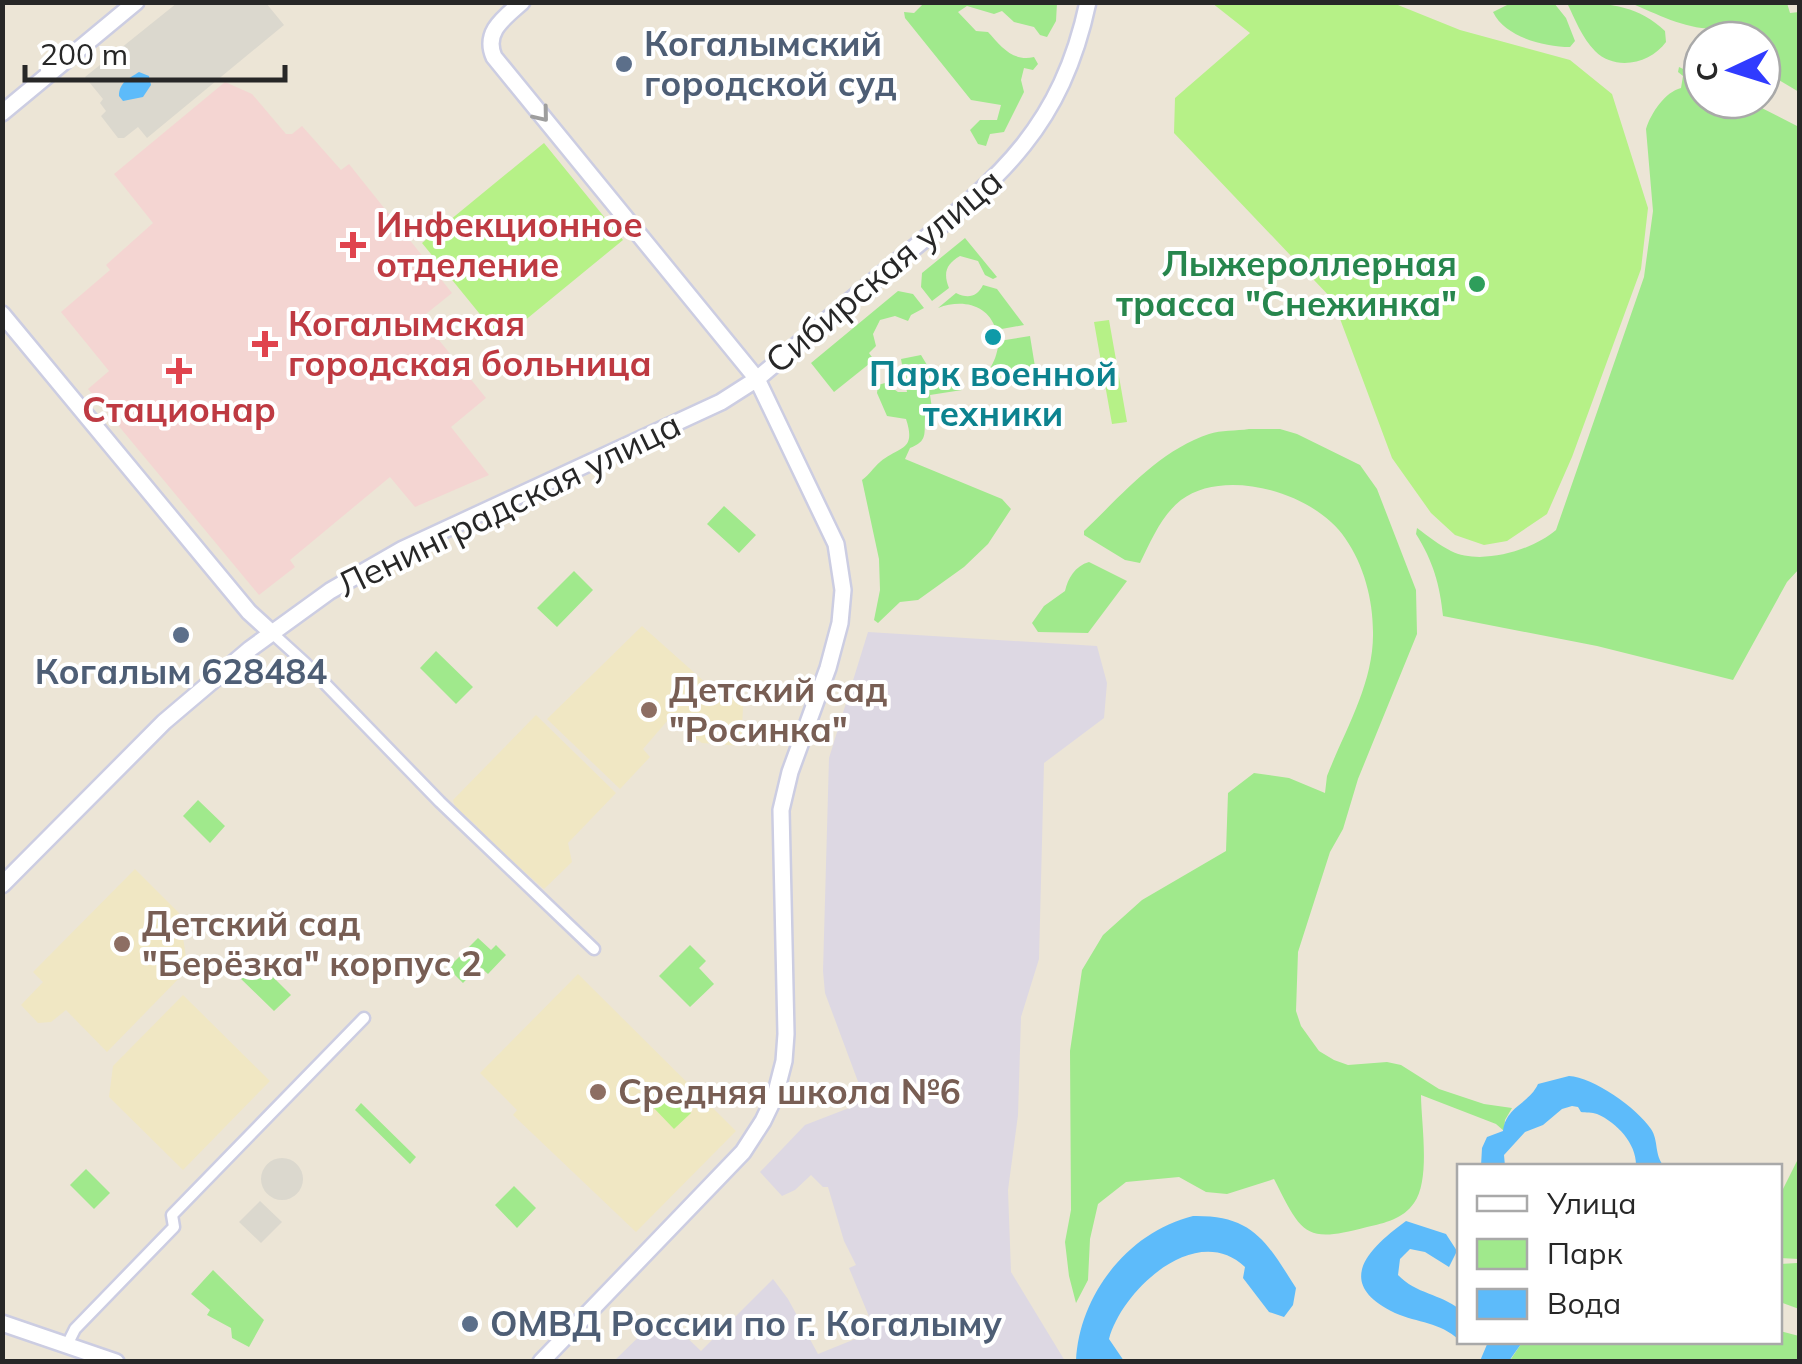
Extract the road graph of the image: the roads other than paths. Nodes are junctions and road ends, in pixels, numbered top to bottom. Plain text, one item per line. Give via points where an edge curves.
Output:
1 (136, 2) edge
2 (522, 2) edge
3 (1088, 2) edge
4 (2, 112) edge
5 (2, 314) edge
6 (757, 378) junction
7 (272, 633) junction
8 (2, 884) edge
9 (594, 949) dead end
10 (364, 1018) dead end
11 (2, 1323) edge
12 (68, 1344) junction
13 (116, 1362) edge
14 (540, 1362) edge

1 - 4 street
2 -> 6 street via 491,36 494,58
3 - 6 street, Сибирская улица via 1048,111 1000,175
5 - 7 street
6 - 7 street, Ленинградская улица via 721,402 377,562
6 - 14 street via 830,527 843,590 834,650 781,810 782,1072 763,1121 738,1158
7 - 8 street, Ленинградская улица via 164,722
7 - 9 street
10 - 12 street via 172,1215 174,1227
11 - 12 street
12 - 13 street

